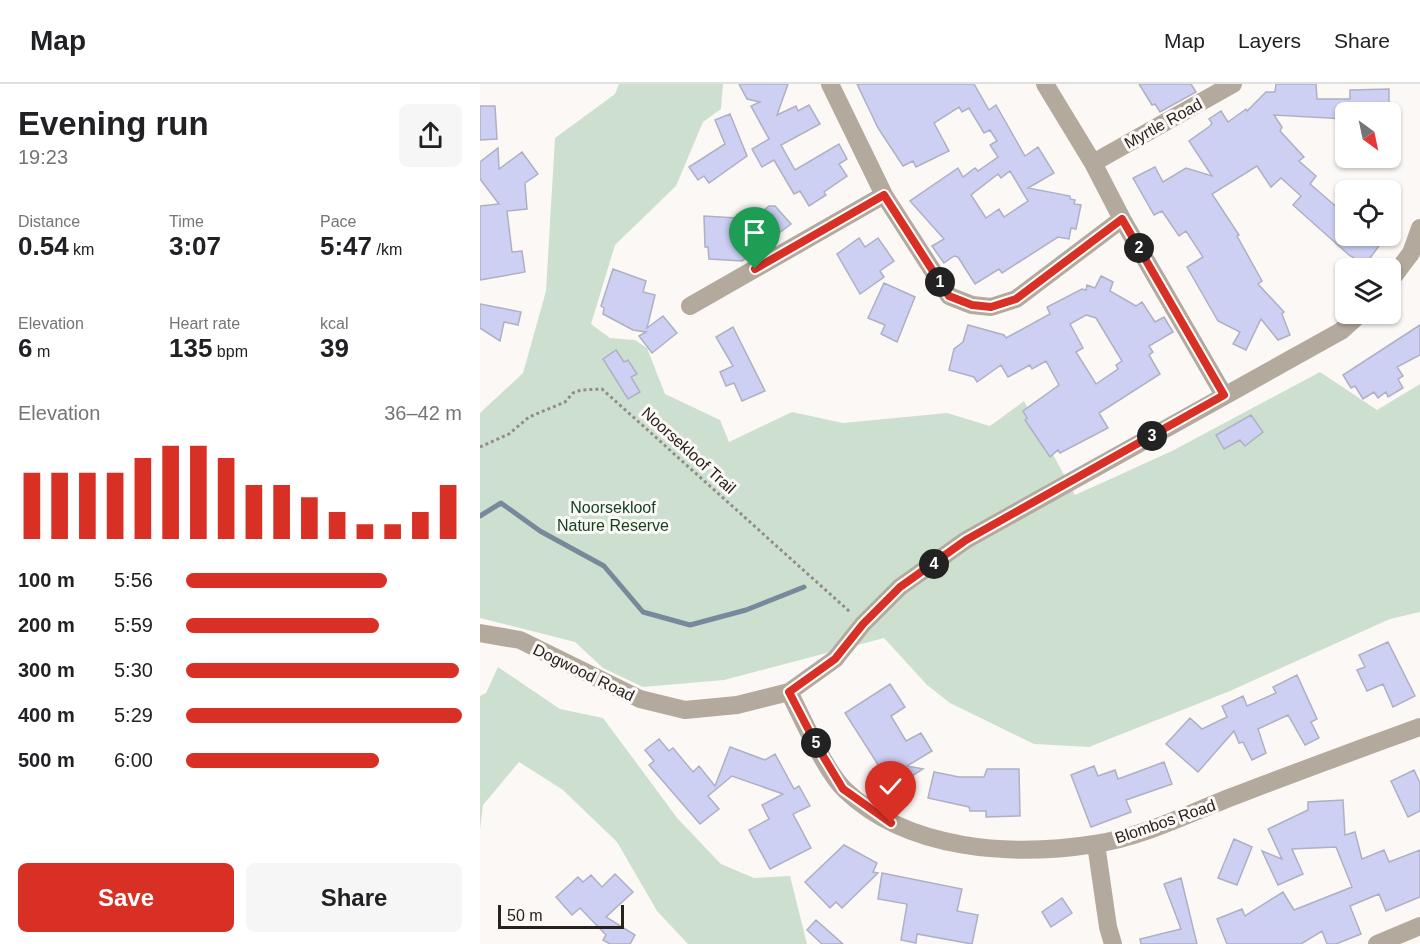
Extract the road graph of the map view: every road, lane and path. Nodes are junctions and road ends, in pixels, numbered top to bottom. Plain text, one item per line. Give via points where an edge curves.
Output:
1 (830, 84) edge
2 (1046, 84) edge
3 (1233, 84) edge
4 (1094, 163) junction
5 (884, 195) junction
6 (1122, 219) junction
7 (1420, 228) edge
8 (1401, 266) edge
9 (690, 306) dead end
10 (1349, 324) edge
11 (1224, 395) junction
12 (480, 447) edge
13 (863, 624) junction
14 (480, 633) edge
15 (789, 692) junction
16 (1420, 727) edge
17 (1096, 844) junction
18 (1420, 926) edge
19 (1113, 944) edge
20 (1377, 944) edge

1 - 5 street
2 - 4 street
3 - 4 street, Myrtle Road
4 - 6 street
5 - 6 street via 949,296 991,307 1016,299
5 - 9 street
6 - 11 street
7 - 8 street via 1411,253
10 - 11 street, Dogwood Road
11 - 13 street, Dogwood Road via 966,540 900,587
12 - 13 path, Noorsekloof Trail via 509,434 529,417 565,402 573,393 602,389
13 - 15 street, Dogwood Road via 835,659
14 - 15 street, Dogwood Road via 520,640 640,699 685,710 737,705
15 - 17 street, Blombos Road via 843,789 891,823 944,841 1006,849
16 - 17 street, Blombos Road via 1150,829
17 - 19 street
18 - 20 street

